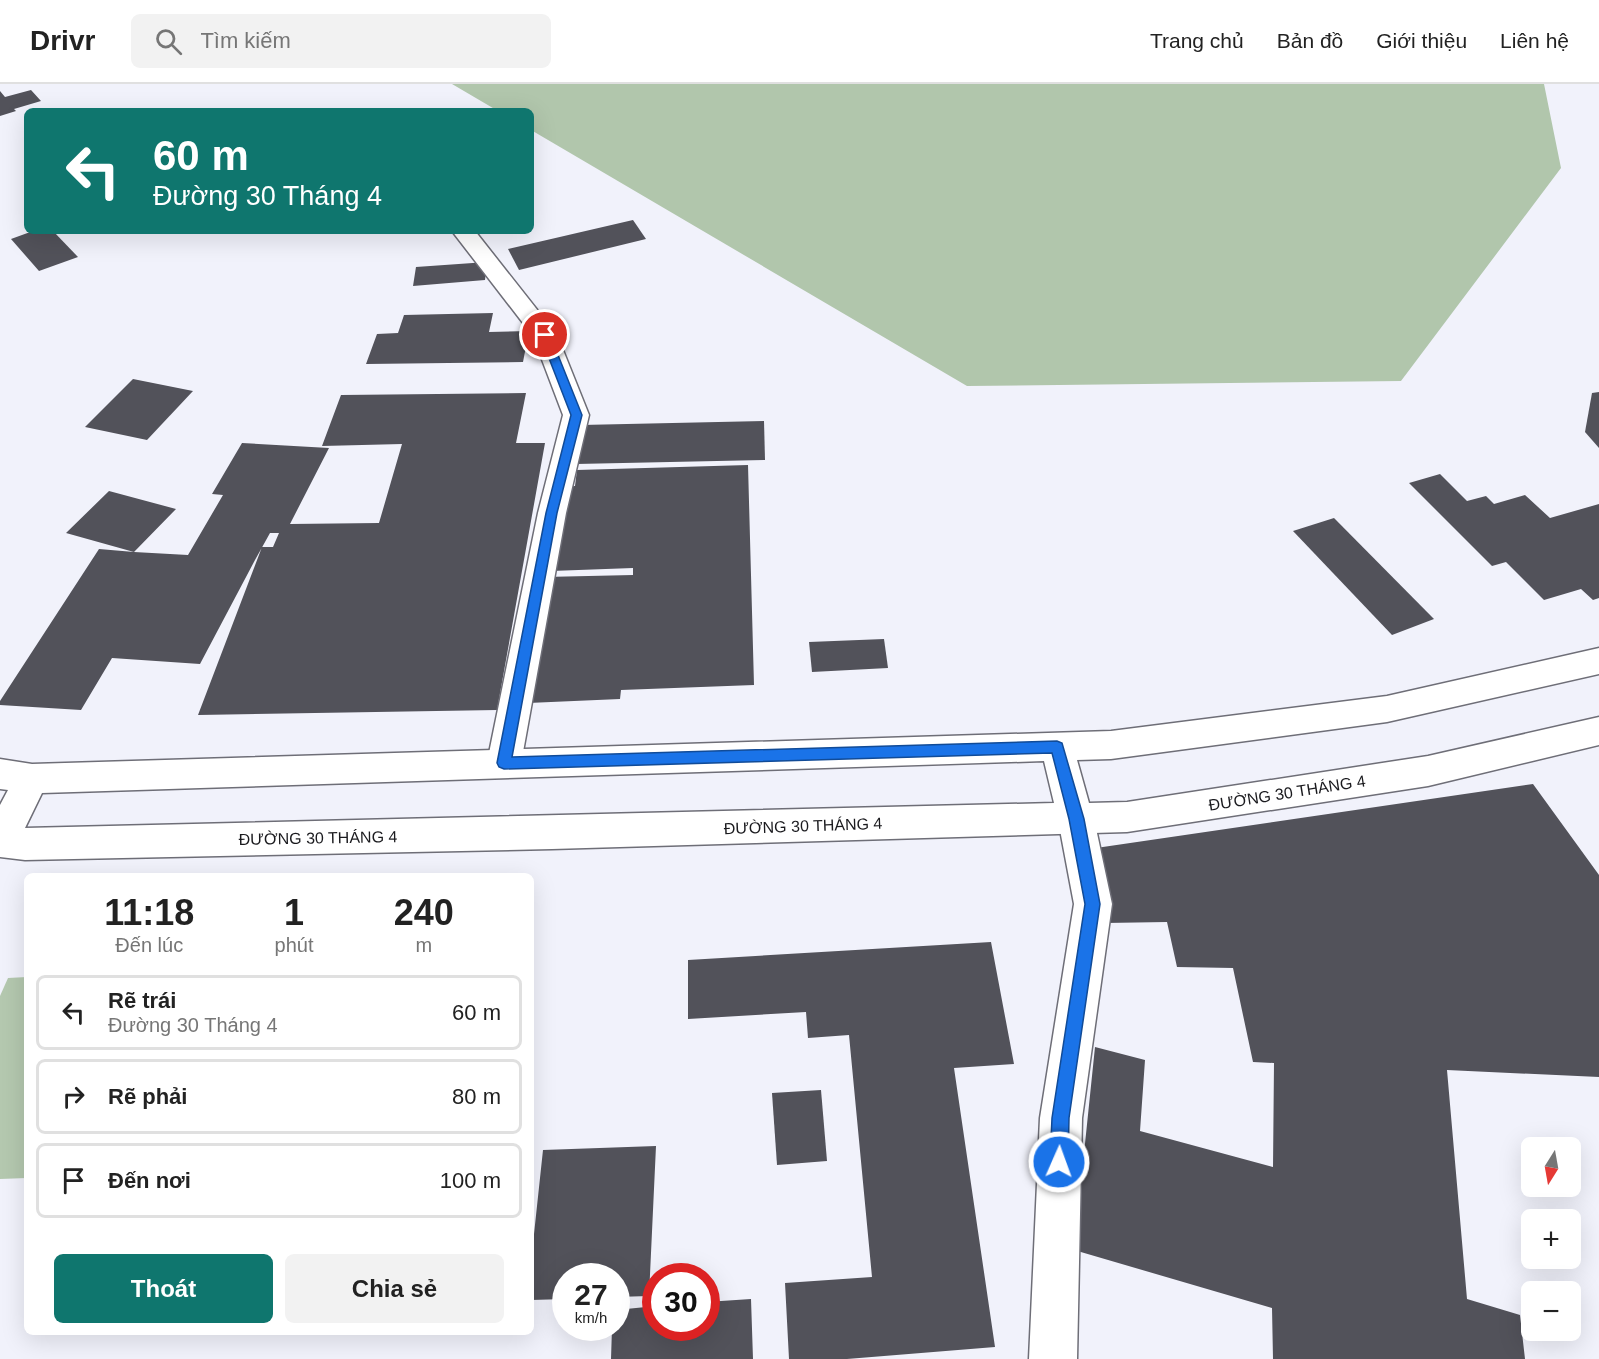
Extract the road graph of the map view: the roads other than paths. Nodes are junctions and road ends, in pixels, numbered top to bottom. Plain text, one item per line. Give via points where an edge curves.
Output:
1 (465, 234) edge
2 (1599, 661) edge
3 (1599, 731) edge
4 (1057, 747) junction
5 (504, 763) junction
6 (16, 777) edge
7 (1076, 819) junction
8 (0, 841) edge
9 (1053, 1359) edge

1 - 5 main road via 545,335 576,415 552,513
2 - 4 main road via 1387,709 1111,745
3 - 7 main road, ĐƯỜNG 30 THÁNG 4 via 1428,771 1127,818
4 - 5 main road
4 - 7 main road
5 - 6 main road
6 - 8 main road
7 - 8 main road, ĐƯỜNG 30 THÁNG 4 via 25,844
7 - 9 main road via 1093,904 1061,1118

